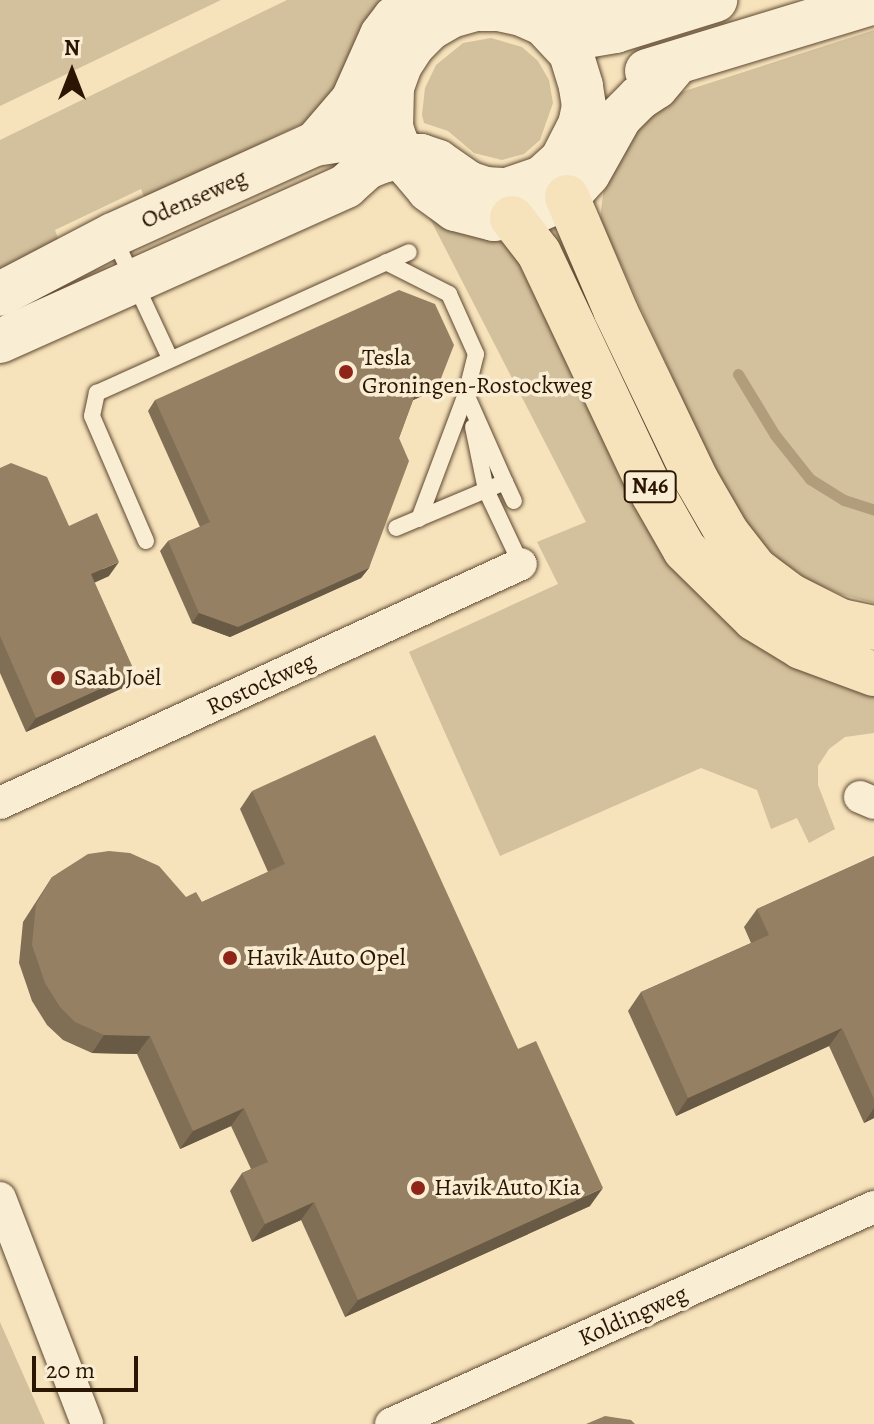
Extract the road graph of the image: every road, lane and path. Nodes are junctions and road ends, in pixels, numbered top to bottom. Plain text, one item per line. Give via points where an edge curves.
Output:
1 (418, 0) edge
2 (715, 0) edge
3 (874, 2) edge
4 (562, 20) edge
5 (390, 111) junction
6 (595, 124) junction
7 (315, 144) junction
8 (411, 168) junction
9 (561, 183) junction
10 (512, 218) junction
11 (113, 235) junction
12 (409, 252) dead end
13 (386, 262) junction
14 (133, 280) junction
15 (0, 294) edge
16 (0, 341) edge
17 (170, 358) junction
18 (466, 394) junction
19 (505, 482) junction
20 (486, 490) junction
21 (514, 501) dead end
22 (419, 519) junction
23 (396, 528) dead end
24 (146, 541) dead end
25 (521, 564) joint
26 (874, 628) edge
27 (874, 674) edge
28 (0, 803) edge
29 (0, 1198) edge
30 (874, 1207) edge
31 (87, 1424) edge
32 (391, 1424) edge

1 - 7 main road via 382,35 353,100
2 - 4 main road via 615,31
3 - 6 main road via 675,64 620,117
4 - 5 main road via 544,24 499,9 451,16 413,45 392,87
4 - 6 main road
5 - 7 main road, Odenseweg via 341,140
5 - 8 main road via 396,142
6 - 9 main road via 588,174
7 - 11 main road, Odenseweg
8 - 9 main road via 421,156 485,189
8 - 10 main road via 455,209
8 - 14 main road, Odenseweg via 376,187 346,186
9 - 10 main road
9 - 26 highway, N46 via 697,481 727,533 755,569 791,596 841,621
10 - 27 highway, N46 via 539,253 653,494 685,550 755,619 801,647
11 - 14 lane
11 - 15 main road, Odenseweg
12 - 13 lane
13 - 17 lane
13 - 18 lane via 449,294 476,354
14 - 16 main road, Odenseweg
14 - 17 lane
17 - 24 lane via 97,393 92,416
18 - 19 lane
18 - 20 lane
18 - 22 lane
19 - 20 lane
19 - 21 lane
20 - 22 lane
20 - 25 lane
22 - 23 lane
25 - 28 street, Rostockweg
29 - 31 street
30 - 32 street, Koldingweg

